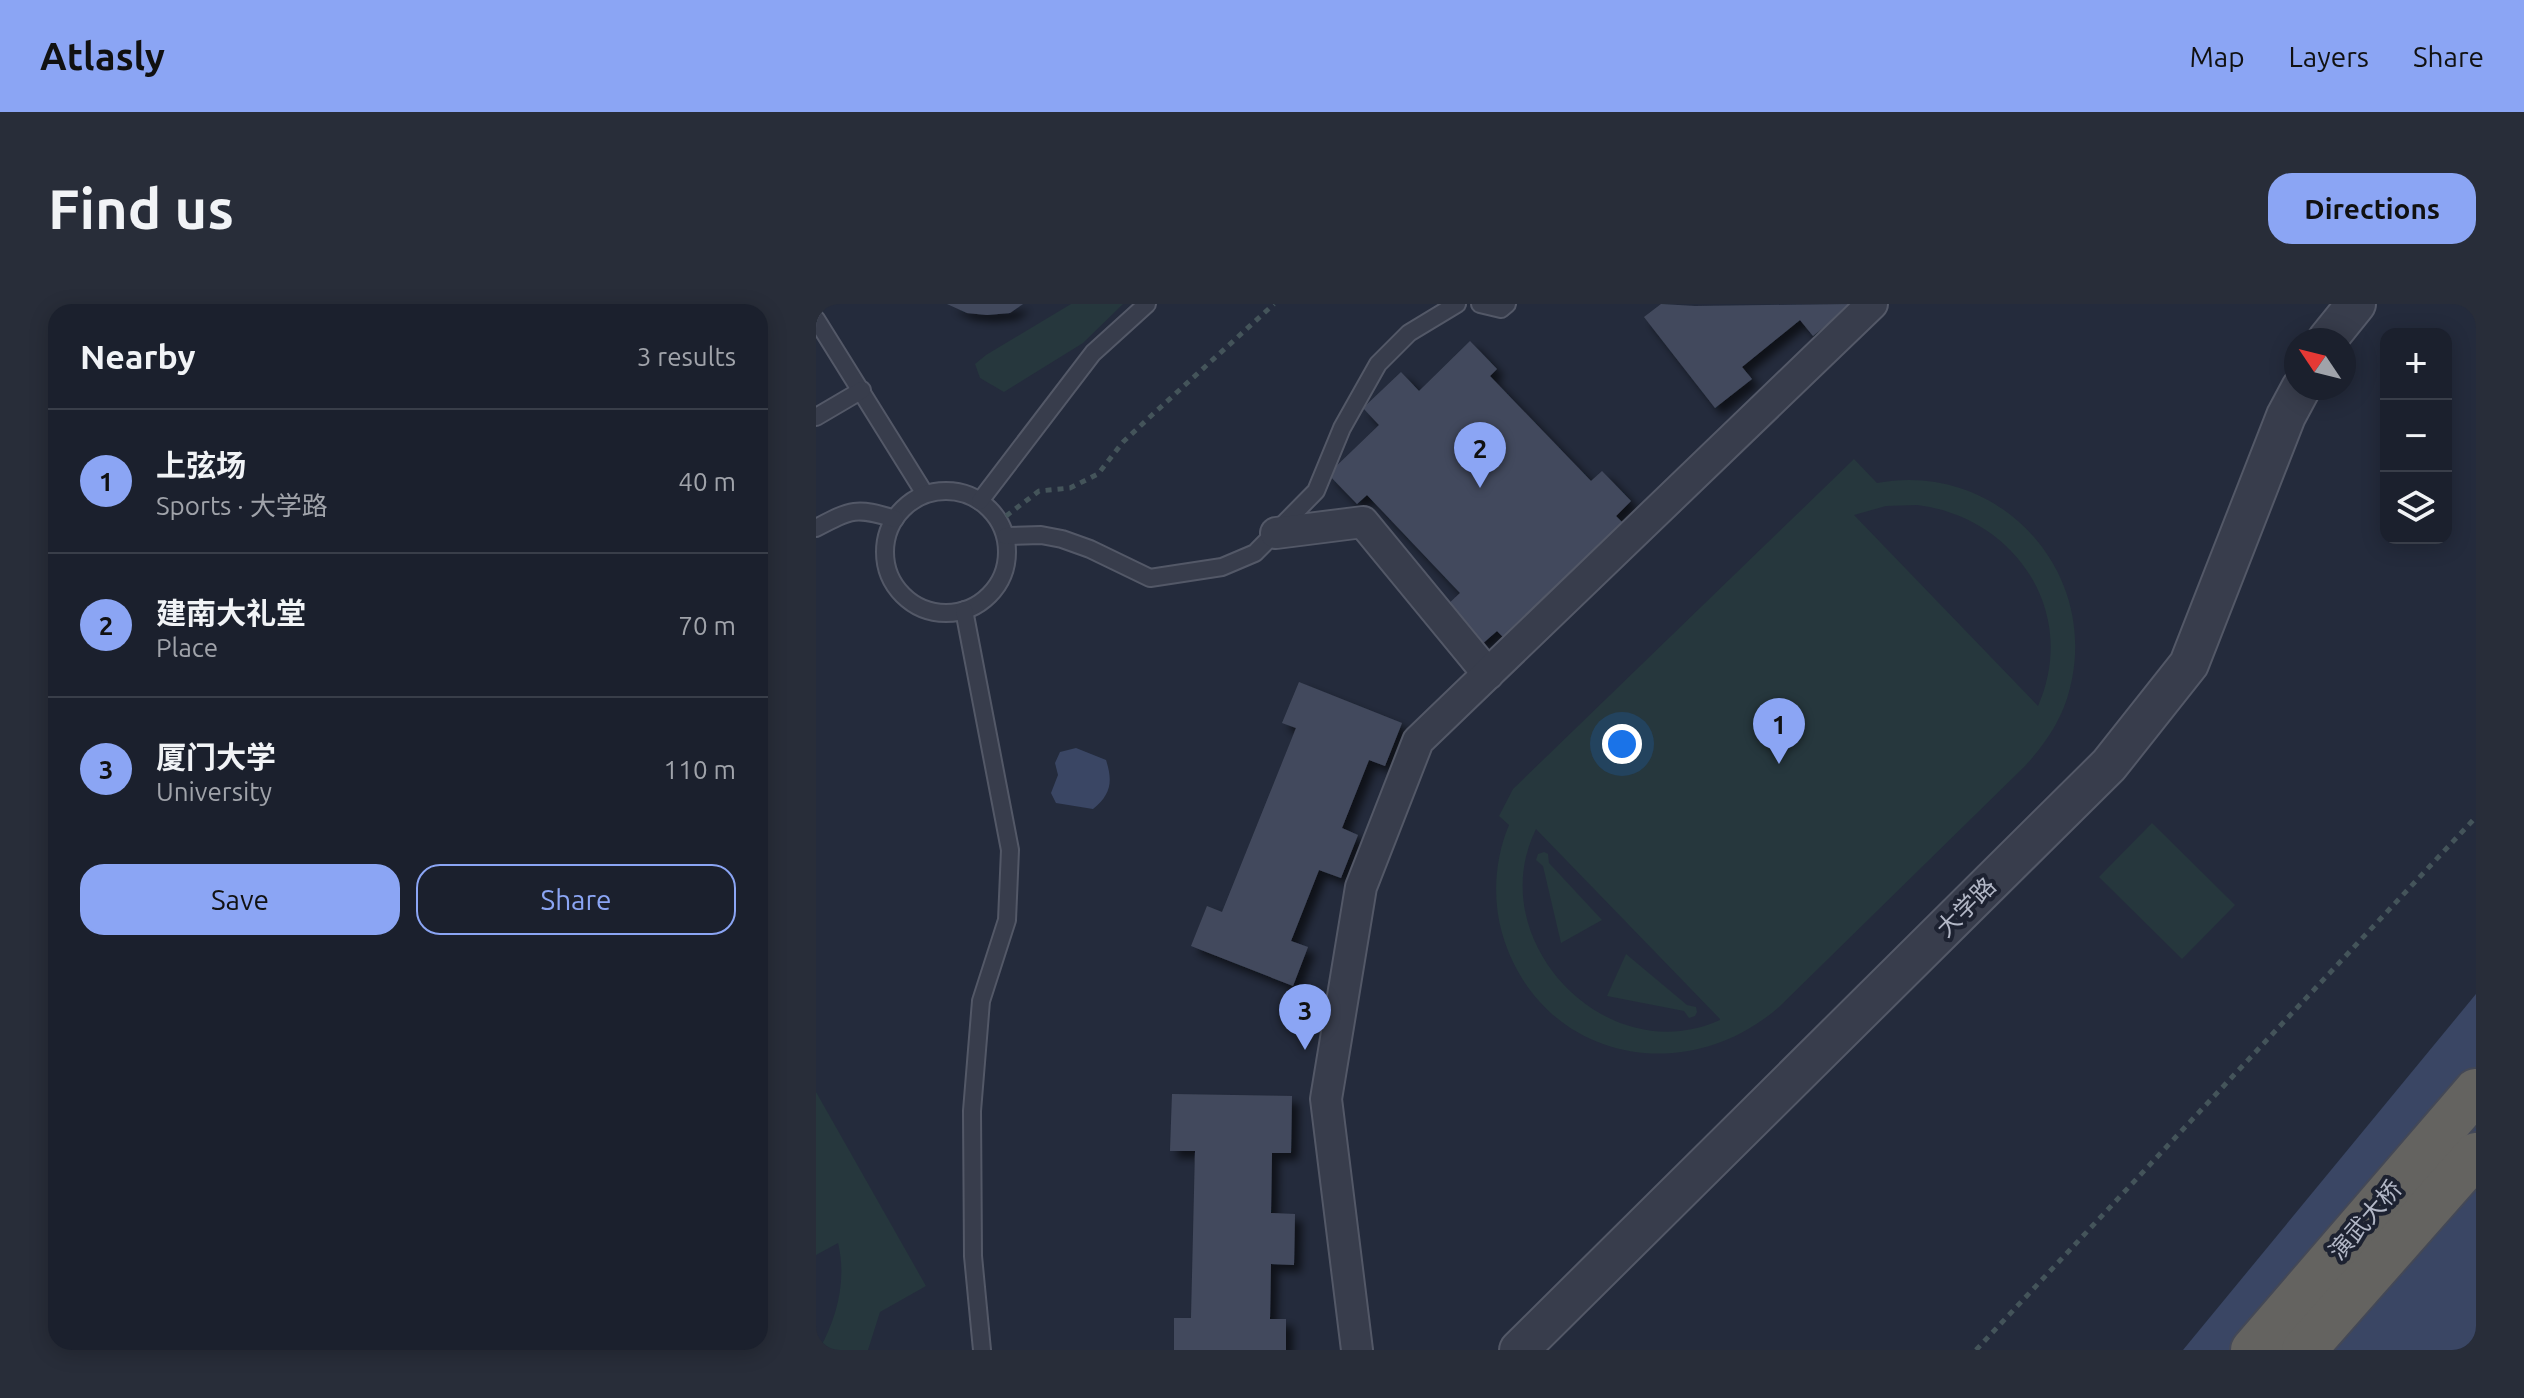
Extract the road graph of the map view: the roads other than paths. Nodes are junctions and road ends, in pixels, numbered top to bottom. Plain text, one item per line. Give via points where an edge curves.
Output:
1 (1147, 304) edge
2 (1457, 304) edge
3 (1480, 304) edge
4 (1507, 304) edge
5 (1872, 304) edge
6 (2356, 304) edge
7 (816, 319) edge
8 (2337, 328) edge
9 (862, 390) junction
10 (2295, 400) edge
11 (816, 417) edge
12 (925, 494) junction
13 (980, 501) junction
14 (895, 519) junction
15 (816, 528) edge
16 (1002, 529) junction
17 (1276, 533) junction
18 (964, 610) junction
19 (1488, 674) junction
20 (2476, 1091) edge
21 (2476, 1155) edge
22 (982, 1350) edge
23 (1357, 1350) edge
24 (1519, 1350) edge
25 (2253, 1350) edge
26 (2304, 1350) edge

1 - 13 lane via 1093,353
2 - 17 lane via 1409,333 1378,364 1342,428 1316,491
3 - 4 lane via 1501,309
5 - 19 street
6 - 8 street
7 - 9 lane
9 - 11 lane
9 - 12 lane
10 - 24 street, 大学路 via 2189,664 2109,765
12 - 13 lane via 944,490
12 - 14 lane
13 - 16 lane
14 - 15 lane via 866,510 847,512
14 - 18 lane via 886,538 885,560 892,580 923,609
16 - 17 lane via 1062,539 1150,578 1222,567 1255,553
16 - 18 lane via 1007,559 1000,581 985,599
17 - 19 street via 1363,522
18 - 22 lane via 1010,850 1007,920 981,1001 972,1111 973,1256
19 - 23 street via 1418,741 1361,887 1326,1099
20 - 25 highway, 演武大桥
21 - 26 highway, 演武大桥

